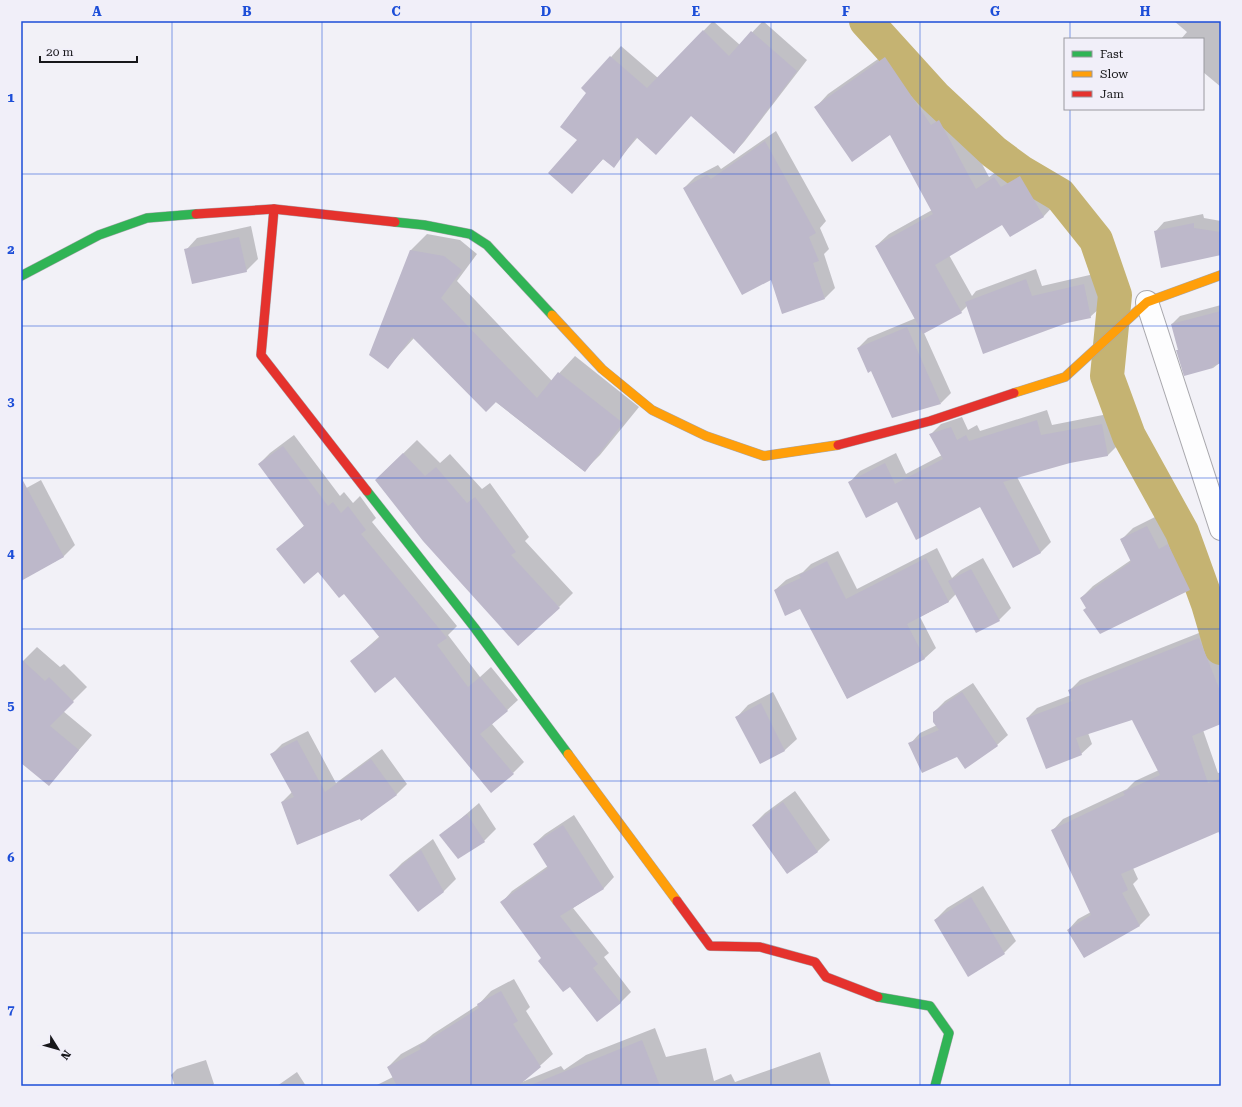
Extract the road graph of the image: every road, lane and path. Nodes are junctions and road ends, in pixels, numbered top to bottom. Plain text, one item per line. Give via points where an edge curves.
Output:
1 (274, 209) junction
2 (1221, 275) edge
3 (21, 276) edge
4 (1141, 308) junction
5 (1221, 529) edge
6 (935, 1086) edge

1 - 3 street via 147,218 99,235
1 - 4 street via 424,225 470,234 487,245 602,369 652,410 706,436 764,456 826,448 930,421 1066,377
1 - 6 street via 261,354 474,627 710,946 760,947 816,962 826,977 873,996 930,1006 949,1033
2 - 4 street
4 - 5 street

